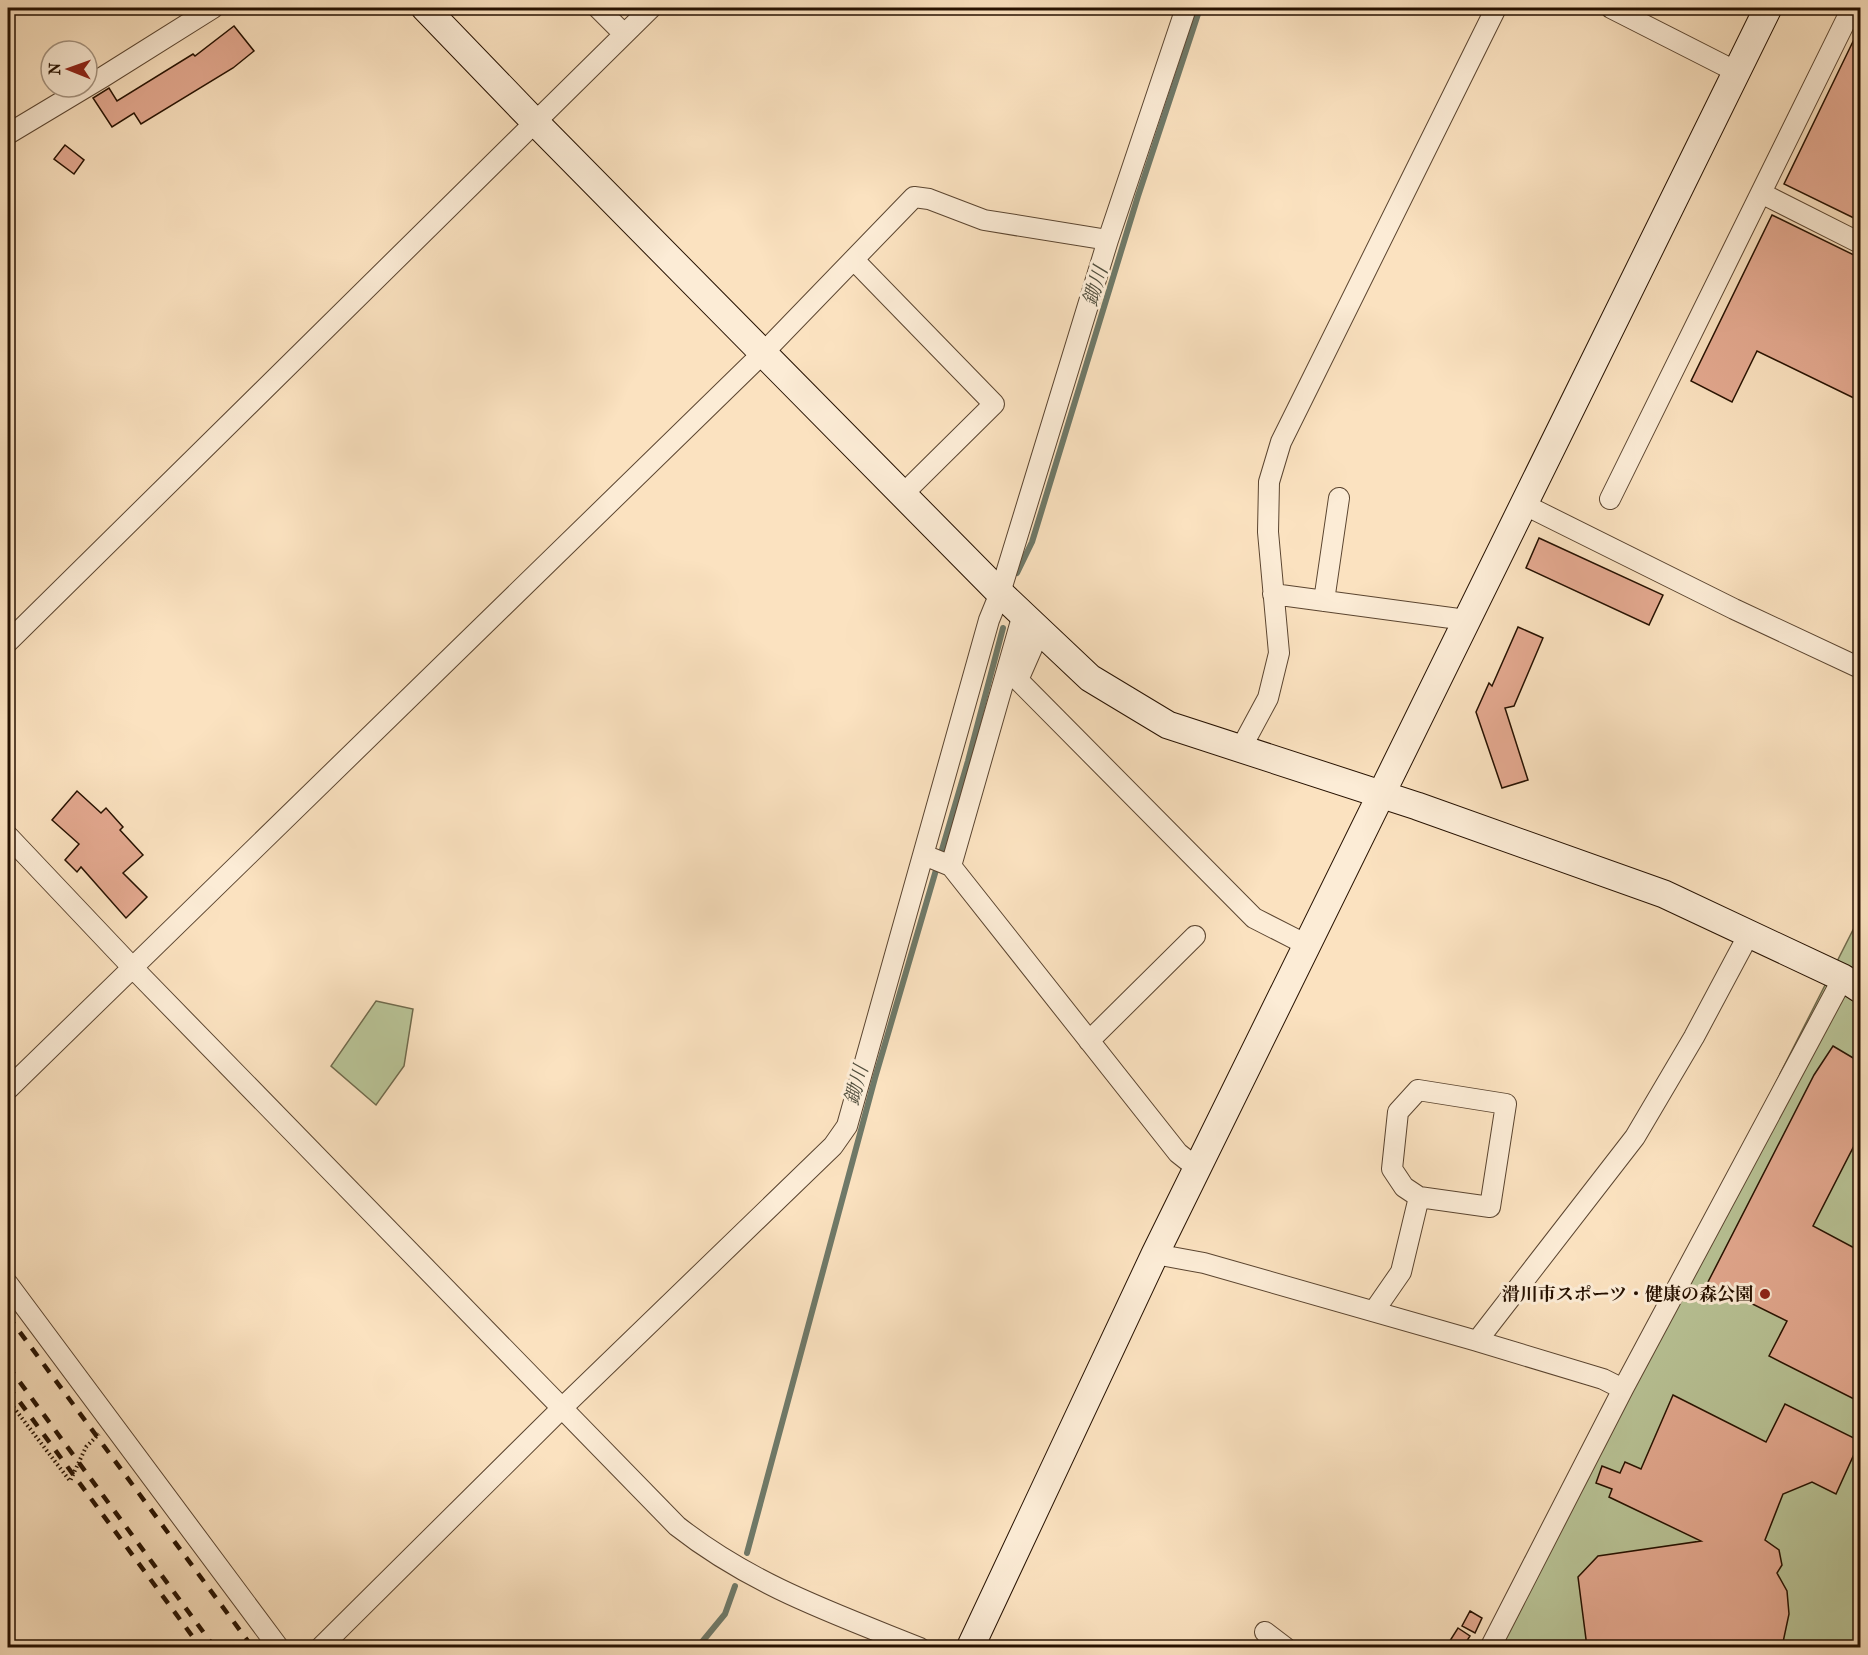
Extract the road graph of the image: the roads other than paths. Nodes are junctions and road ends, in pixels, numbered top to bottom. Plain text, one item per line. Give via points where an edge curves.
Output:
1 (210, 8) edge
2 (426, 8) edge
3 (598, 8) edge
4 (651, 8) edge
5 (1186, 8) edge
6 (1496, 8) edge
7 (1611, 8) edge
8 (1768, 8) edge
9 (1852, 8) edge
10 (624, 34) junction
11 (1737, 72) junction
12 (534, 121) junction
13 (8, 134) edge
14 (1761, 193) junction
15 (1108, 240) junction
16 (1860, 243) edge
17 (854, 260) junction
18 (763, 353) junction
19 (903, 494) junction
20 (1339, 498) dead end
21 (1610, 499) dead end
22 (1523, 504) junction
23 (1000, 592) junction
24 (1273, 594) junction
25 (1324, 600) junction
26 (1466, 620) junction
27 (1032, 622) junction
28 (8, 642) edge
29 (1860, 668) edge
30 (1240, 750) junction
31 (1381, 794) junction
32 (8, 836) edge
33 (937, 860) junction
34 (1749, 934) junction
35 (1195, 936) dead end
36 (1307, 945) junction
37 (133, 968) junction
38 (1852, 984) edge
39 (1089, 1041) junction
40 (8, 1089) edge
41 (1197, 1168) junction
42 (1419, 1197) junction
43 (1155, 1254) junction
44 (8, 1284) edge
45 (1374, 1311) junction
46 (1477, 1341) junction
47 (1623, 1389) junction
48 (562, 1408) junction
49 (1264, 1632) dead end
50 (279, 1647) edge
51 (320, 1647) edge
52 (920, 1647) edge
53 (970, 1647) edge
54 (1286, 1647) edge
55 (1490, 1647) edge

1 - 13 street
2 - 12 street
3 - 10 street
4 - 10 street
5 - 15 street
6 - 24 street via 1281,441 1269,482
7 - 11 street
8 - 11 street
9 - 14 street
10 - 12 street
11 - 22 street
12 - 18 street
12 - 28 street
14 - 16 street
14 - 21 street
15 - 17 street via 984,220 914,197
15 - 23 street
17 - 18 street
17 - 19 street via 994,404
18 - 19 street
18 - 37 street
19 - 23 street
20 - 25 street
22 - 26 street
22 - 29 street
23 - 27 street
23 - 33 street via 989,620
24 - 25 street
24 - 30 street via 1279,652 1268,698
25 - 26 street
26 - 31 street
27 - 30 street via 1090,678 1168,725
27 - 33 street
27 - 36 street via 1018,680 1254,918
30 - 31 street
31 - 34 street via 1664,894
31 - 36 street
32 - 37 street
33 - 39 street
33 - 48 street via 847,1126 833,1146
34 - 38 street
34 - 46 street via 1635,1137
35 - 39 street
36 - 41 street
37 - 40 street
37 - 48 street
38 - 47 street
39 - 41 street via 1178,1153
41 - 43 street
42 - 42 street via 1490,1207 1506,1104 1418,1090 1398,1112 1392,1169 1404,1187
42 - 45 street via 1401,1272
43 - 45 street via 1204,1263
43 - 53 street
44 - 50 street
45 - 46 street
46 - 47 street via 1603,1378
47 - 55 street
48 - 51 street
48 - 52 street via 677,1526 706,1549 809,1603
49 - 54 street

